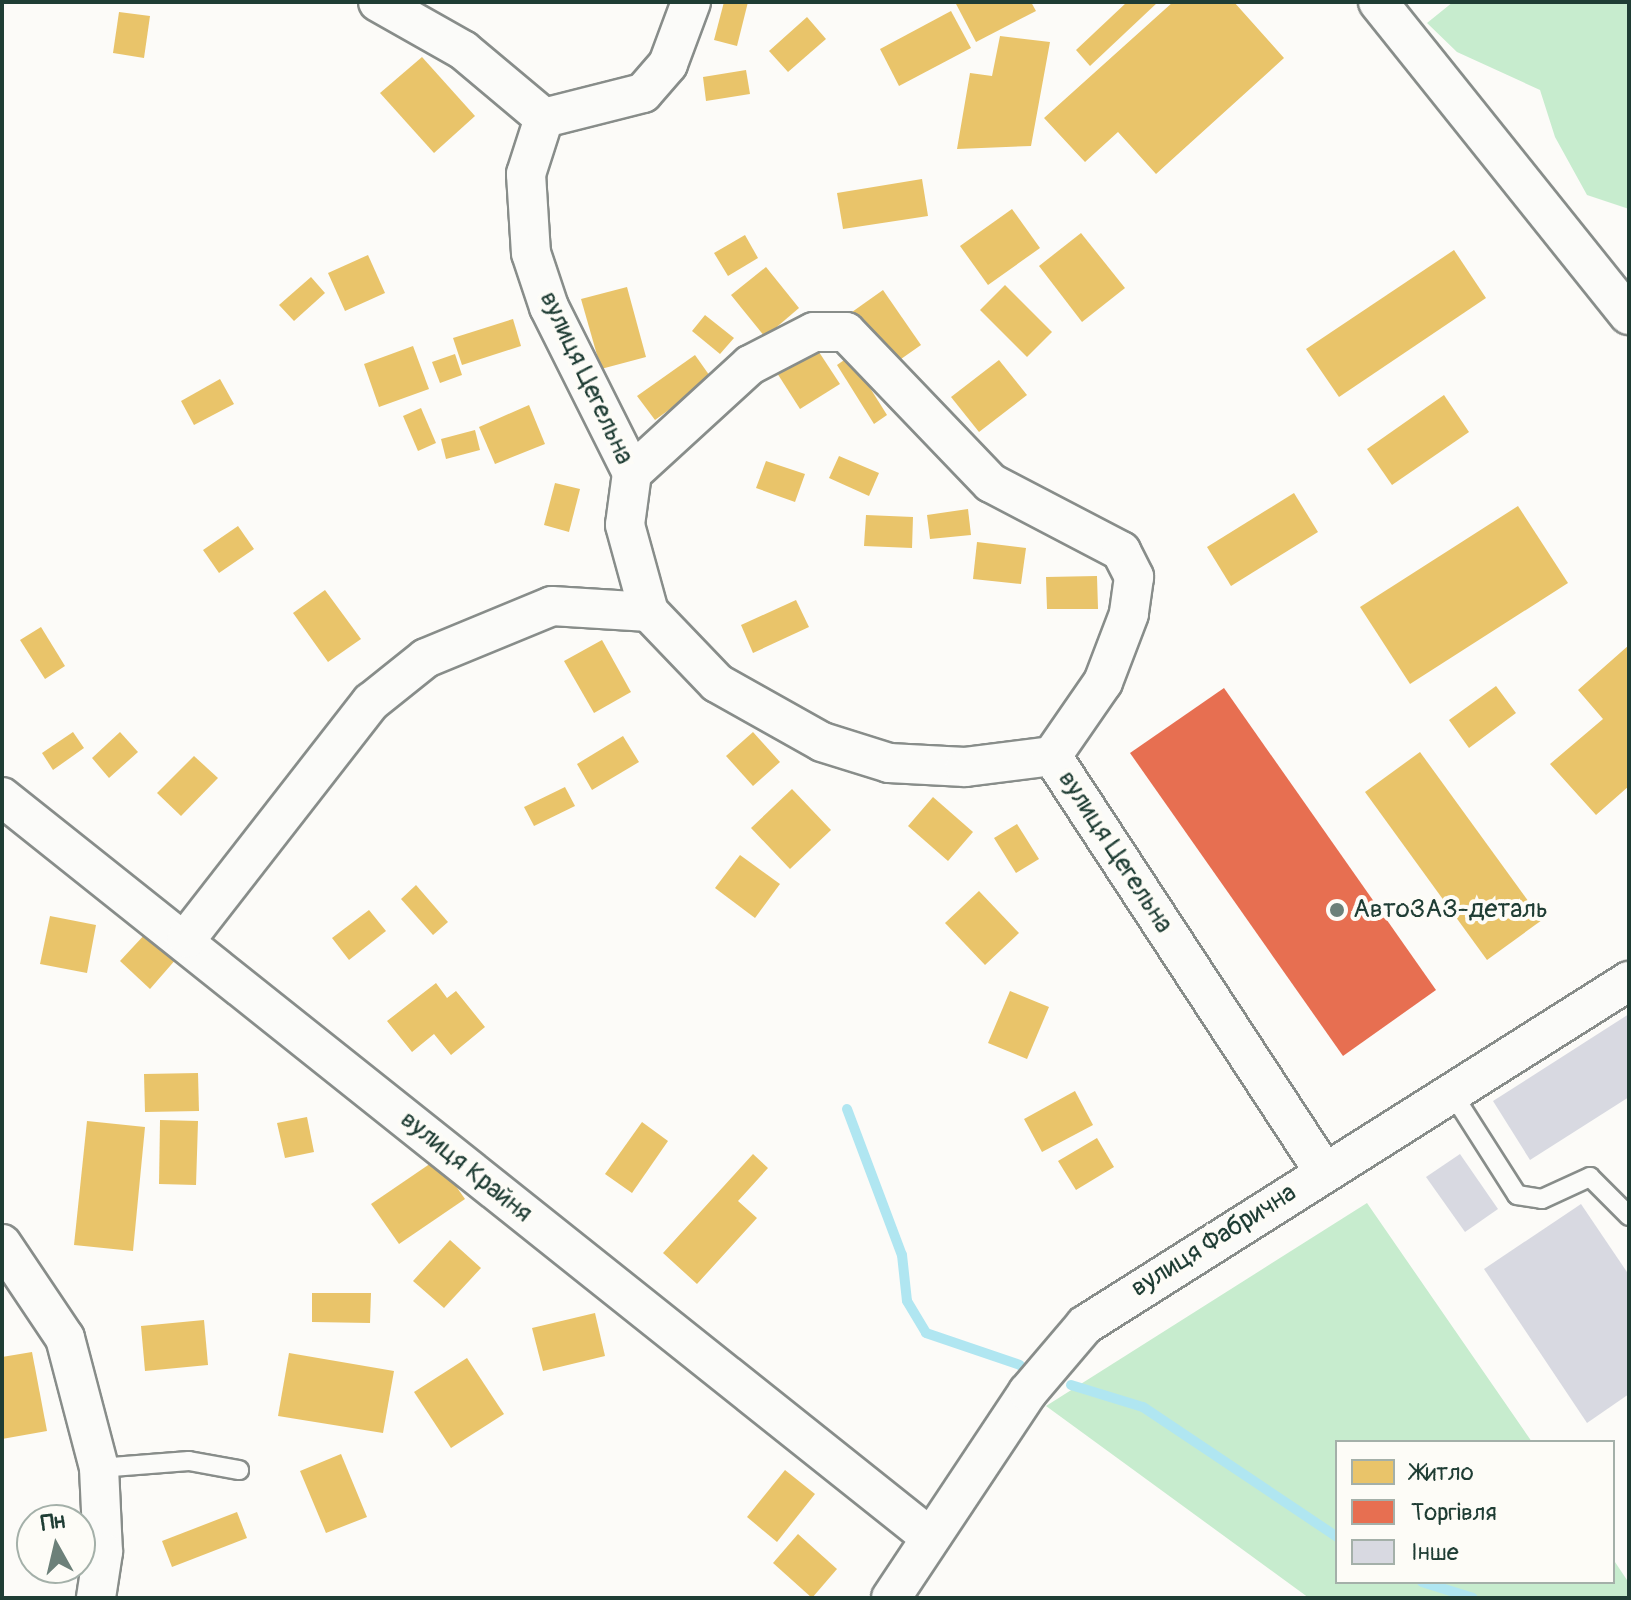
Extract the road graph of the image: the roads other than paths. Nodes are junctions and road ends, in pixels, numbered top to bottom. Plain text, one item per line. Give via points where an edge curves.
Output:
1 (378, 2) edge
2 (691, 2) edge
3 (1378, 2) edge
4 (544, 118) junction
5 (1629, 315) edge
6 (632, 473) junction
7 (649, 612) junction
8 (1052, 756) junction
9 (2, 797) edge
10 (187, 938) junction
11 (1629, 981) edge
12 (1454, 1096) junction
13 (1324, 1172) junction
14 (1629, 1216) edge
15 (2, 1244) edge
16 (99, 1468) junction
17 (239, 1470) dead end
18 (930, 1537) junction
19 (96, 1598) edge
20 (891, 1598) edge

1 - 4 street via 463,50
2 - 4 street via 668,64 643,93
3 - 5 street
4 - 6 street, вулиця Цегельна via 526,174 531,253 549,307
6 - 7 street, вулиця Цегельна via 625,525
6 - 8 street via 750,365 814,332 846,332 991,483 1121,551 1134,577 1129,614 1103,682
7 - 8 street, вулиця Цегельна via 717,683 822,742 889,763 965,767
7 - 10 street via 552,606 426,658 371,702
8 - 13 street, вулиця Цегельна
9 - 10 street, вулиця Крайня
10 - 18 street, вулиця Крайня via 664,1330
11 - 12 street, вулиця Фабрична
12 - 13 street, вулиця Фабрична
12 - 14 lane via 1517,1195 1542,1199 1590,1177
13 - 18 street, вулиця Фабрична via 1085,1325 1028,1392
15 - 16 street via 65,1338
16 - 17 lane via 189,1461
16 - 19 street
18 - 20 street, вулиця Фабрична

